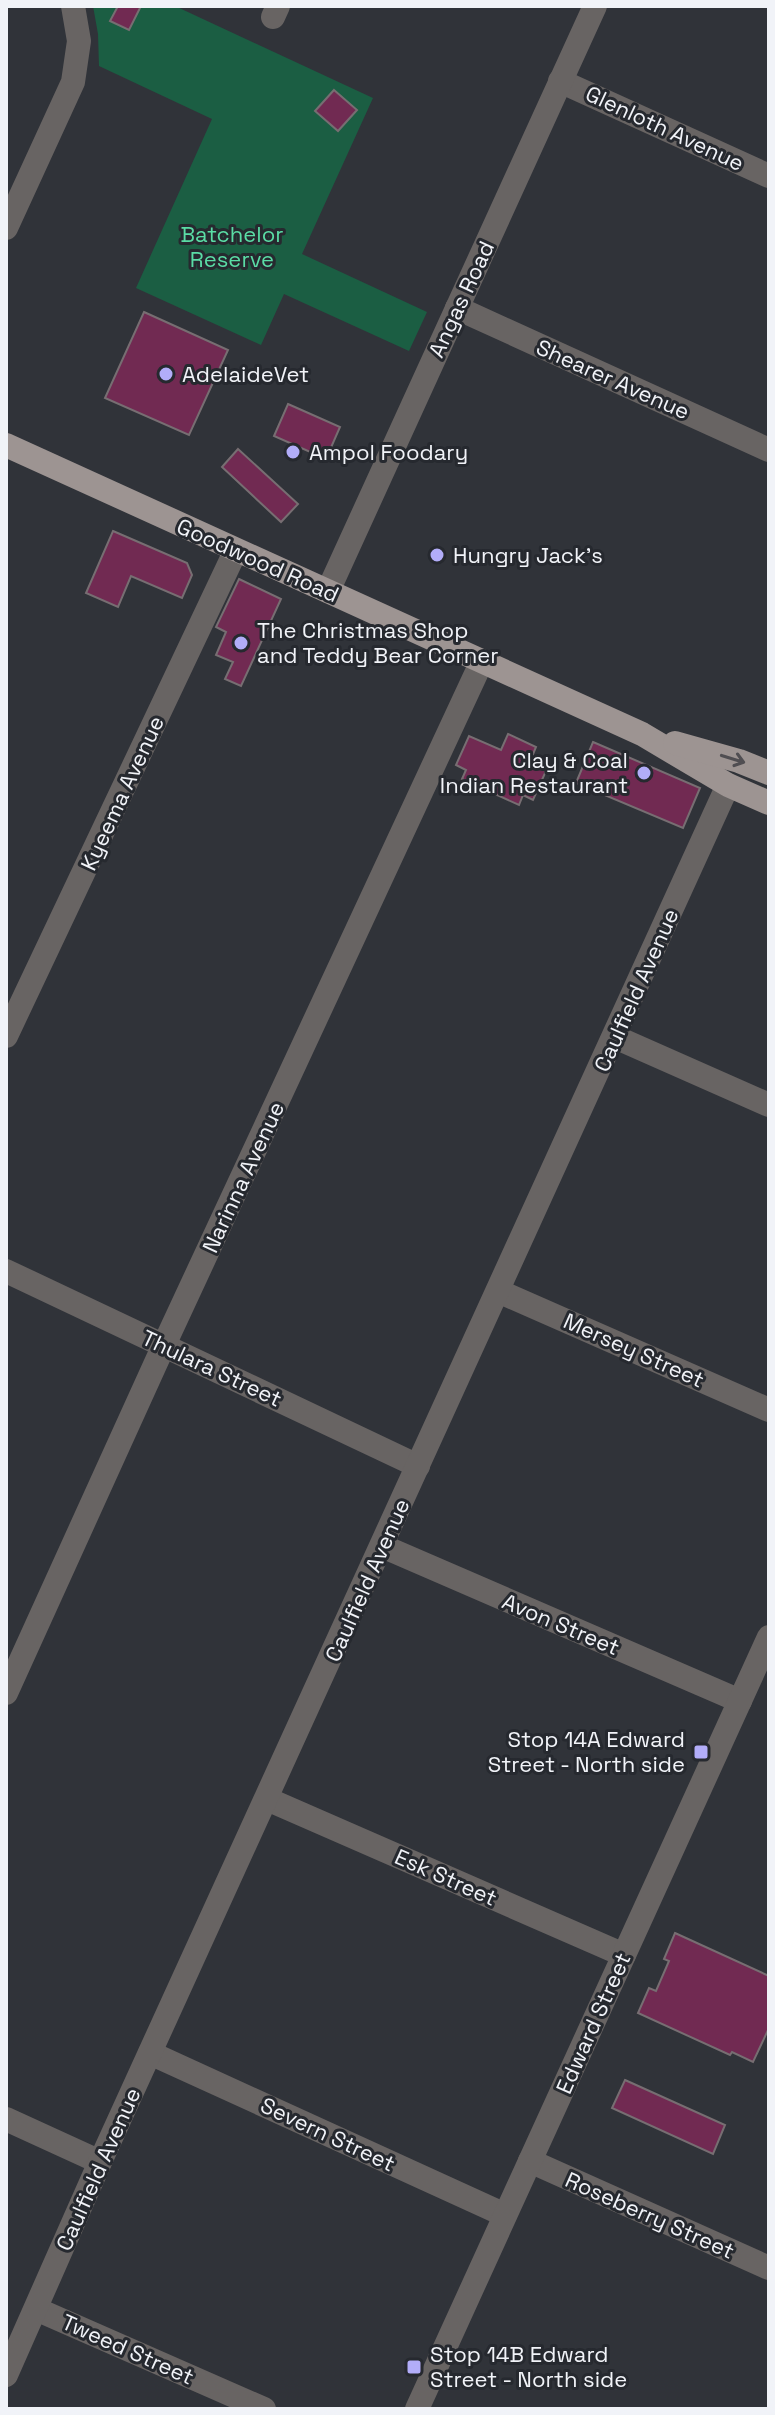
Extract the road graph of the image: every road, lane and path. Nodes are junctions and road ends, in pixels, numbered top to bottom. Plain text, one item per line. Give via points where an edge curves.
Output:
1 (73, 6) edge
2 (595, 6) edge
3 (560, 81) junction
4 (769, 176) edge
5 (6, 228) edge
6 (457, 308) junction
7 (6, 445) edge
8 (769, 450) edge
9 (236, 550) junction
10 (328, 591) junction
11 (482, 661) junction
12 (642, 734) junction
13 (769, 773) edge
14 (728, 785) junction
15 (769, 803) edge
16 (6, 1036) edge
17 (615, 1037) junction
18 (769, 1105) edge
19 (6, 1271) edge
20 (498, 1291) junction
21 (164, 1345) junction
22 (769, 1410) edge
23 (418, 1466) junction
24 (382, 1546) junction
25 (769, 1637) edge
26 (762, 1674) edge
27 (6, 1693) edge
28 (740, 1701) junction
29 (267, 1799) junction
30 (624, 1955) junction
31 (150, 2053) junction
32 (6, 2119) edge
33 (530, 2161) junction
34 (100, 2162) junction
35 (505, 2215) junction
36 (769, 2268) edge
37 (36, 2309) junction
38 (6, 2375) edge
39 (264, 2409) edge
40 (417, 2409) edge

1 - 5 street via 79,41 73,82
2 - 3 street, Angas Road
3 - 4 street, Glenloth Avenue
3 - 6 street, Angas Road
6 - 8 street, Shearer Avenue
6 - 10 street, Angas Road
7 - 9 main road, Goodwood Road
9 - 10 main road, Goodwood Road
9 - 16 street, Kyeema Avenue
10 - 11 main road, Goodwood Road
11 - 12 main road, Goodwood Road
11 - 21 street, Narinna Avenue
12 -> 13 main road, Goodwood Road
12 - 14 main road, Goodwood Road
14 - 15 main road, Goodwood Road
14 - 17 street, Caulfield Avenue
17 - 18 street
17 - 20 street, Caulfield Avenue
19 - 21 street, Thulara Street
20 - 22 street, Mersey Street
20 - 23 street, Caulfield Avenue
21 - 23 street, Thulara Street
21 - 27 street, Narinna Avenue
23 - 24 street, Caulfield Avenue
24 - 28 street, Avon Street
24 - 29 street, Caulfield Avenue
25 - 26 street, Edward Street
26 - 28 street, Edward Street
28 - 30 street, Edward Street
29 - 30 street, Esk Street
29 - 31 street, Caulfield Avenue
30 - 33 street, Edward Street
31 - 34 street, Caulfield Avenue
31 - 35 street, Severn Street
32 - 34 street
33 - 35 street, Edward Street
33 - 36 street, Roseberry Street
34 - 37 street, Caulfield Avenue
35 - 40 street, Edward Street
37 - 38 street, Caulfield Avenue
37 - 39 street, Tweed Street

